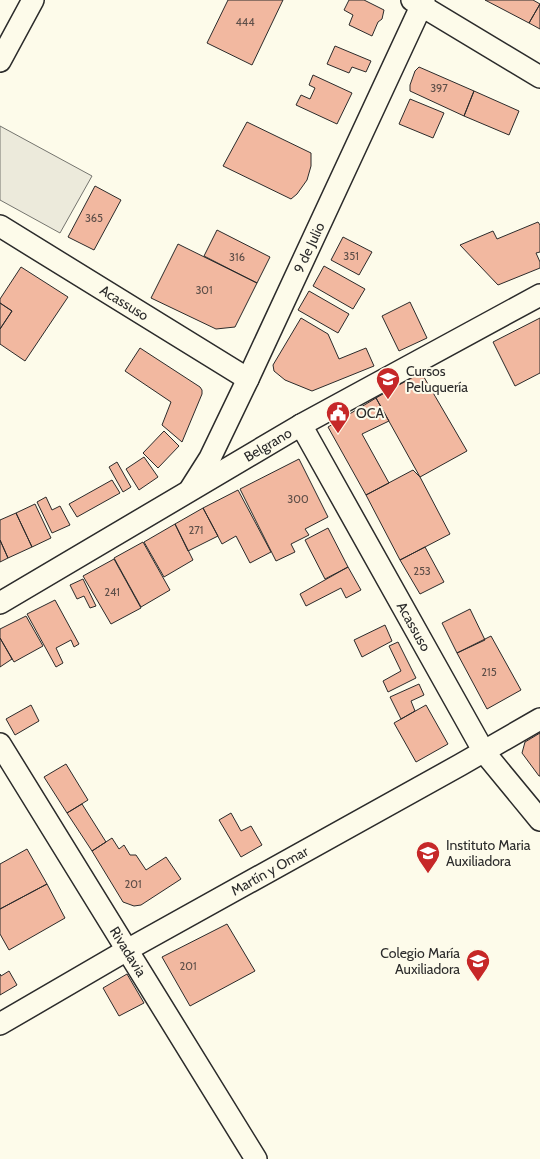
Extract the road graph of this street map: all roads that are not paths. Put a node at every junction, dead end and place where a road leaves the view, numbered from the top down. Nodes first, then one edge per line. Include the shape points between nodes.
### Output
1 (33, 0) edge
2 (419, 2) edge
3 (0, 61) edge
4 (540, 77) edge
5 (0, 226) edge
6 (540, 295) edge
7 (248, 379) junction
8 (301, 426) junction
9 (188, 492) junction
10 (0, 603) edge
11 (540, 719) edge
12 (0, 744) edge
13 (484, 752) junction
14 (540, 820) edge
15 (127, 950) junction
16 (0, 1024) edge
17 (256, 1159) edge

1 - 3 street
2 - 4 street
2 - 7 street, 9 de Julio
5 - 7 street, Acassuso
6 - 8 street, Belgrano
7 - 9 street, 9 de Julio via 210,458
8 - 9 street, Belgrano
8 - 13 street, Acassuso
9 - 10 street, Belgrano
11 - 13 street, Martín y Omar
12 - 15 street, Rivadavia
13 - 14 street, Acassuso
13 - 15 street, Martín y Omar
15 - 16 street, Martín y Omar
15 - 17 street, Rivadavia

